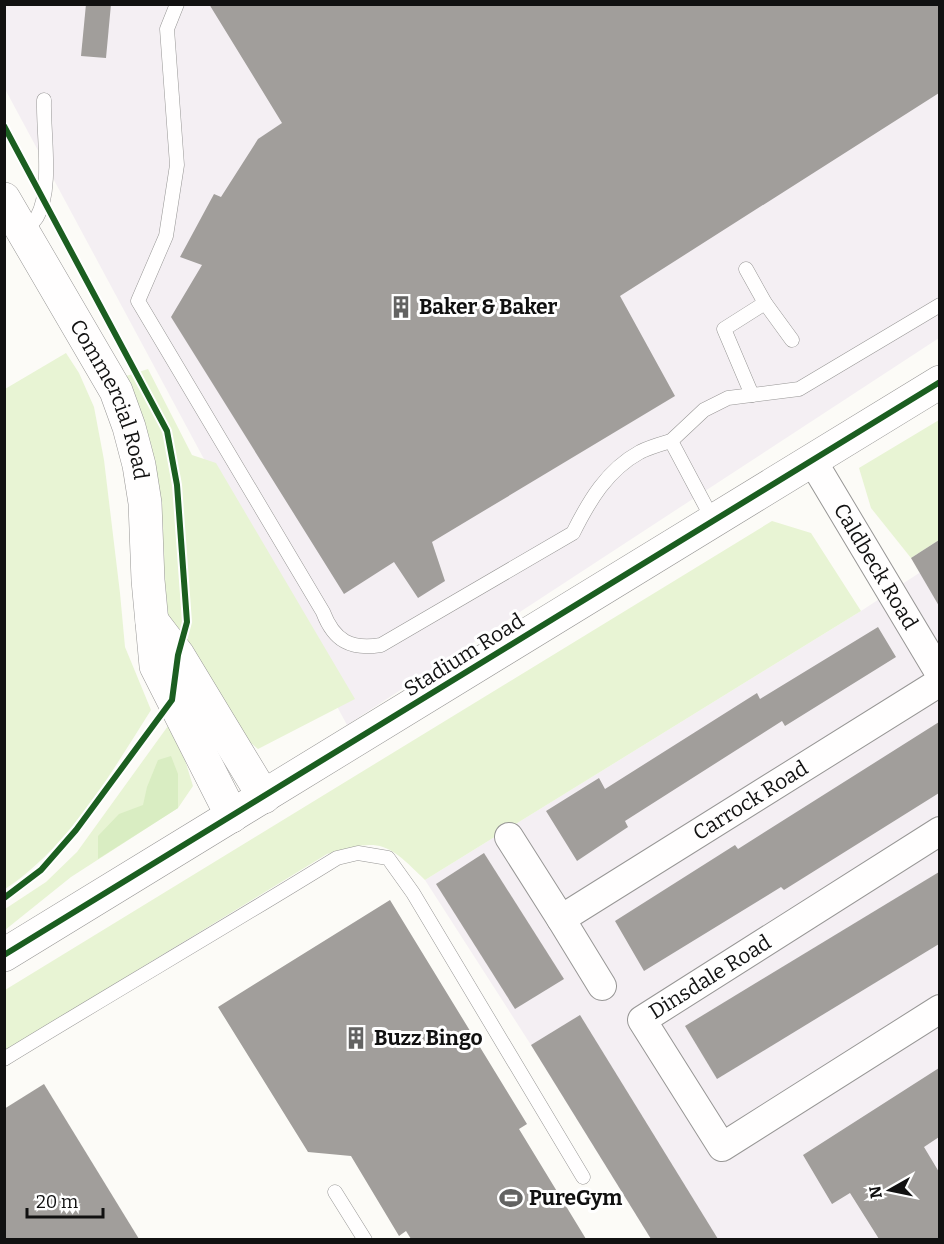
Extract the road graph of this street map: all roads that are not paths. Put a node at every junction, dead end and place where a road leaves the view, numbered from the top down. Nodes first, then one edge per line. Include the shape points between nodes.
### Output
1 (177, 4) edge
2 (44, 100) dead end
3 (4, 199) edge
4 (24, 231) junction
5 (746, 269) dead end
6 (765, 303) junction
7 (939, 306) edge
8 (792, 340) dead end
9 (939, 382) edge
10 (752, 395) junction
11 (671, 441) junction
12 (812, 460) junction
13 (713, 520) junction
14 (152, 621) junction
15 (939, 674) edge
16 (939, 682) edge
17 (264, 797) junction
18 (232, 816) junction
19 (939, 831) edge
20 (509, 837) dead end
21 (561, 919) junction
22 (4, 955) edge
23 (602, 986) dead end
24 (939, 1009) edge
25 (4, 1059) edge
26 (583, 1177) dead end
27 (335, 1192) dead end
28 (365, 1239) edge

1 - 11 lane via 167,29 177,165 166,236 138,302 328,626 339,637 351,645 381,645 573,533 589,501 612,473 640,452
2 - 4 lane via 43,199 36,218
3 - 4 street, Commercial Road
4 - 14 street, Commercial Road via 116,391 129,428 145,503
5 - 6 lane
6 - 8 lane
6 - 10 lane via 724,328
7 - 10 lane via 799,389
9 - 12 street, Stadium Road
10 - 11 lane via 728,398 704,410
11 - 13 lane
12 - 13 street, Stadium Road
12 - 15 street, Caldbeck Road
13 - 17 street, Stadium Road
14 - 17 street via 178,655
14 - 18 street, Commercial Road via 156,666
16 - 21 street, Carrock Road
17 - 18 street, Stadium Road
18 - 22 street, Stadium Road
19 - 24 street, Dinsdale Road via 642,1020 722,1146
20 - 21 street
21 - 23 street
25 - 26 lane via 337,858 358,853 388,858 419,902
27 - 28 lane

